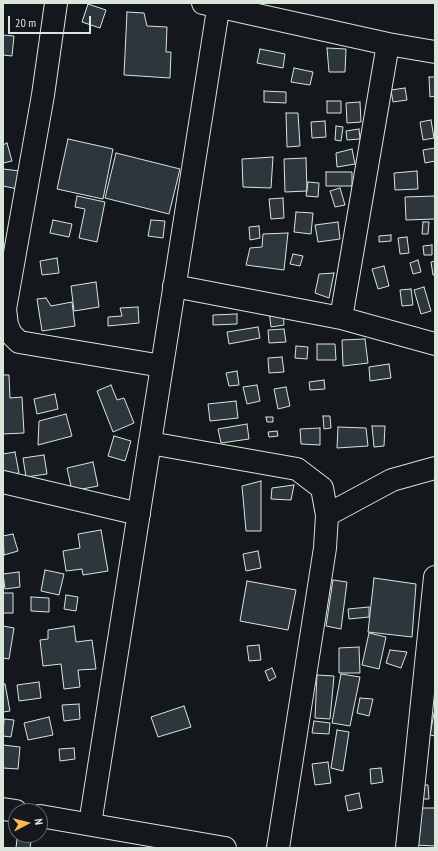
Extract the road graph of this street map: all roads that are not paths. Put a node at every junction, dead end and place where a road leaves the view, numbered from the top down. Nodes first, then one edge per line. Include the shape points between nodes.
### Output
1 (56, 3) edge
2 (214, 4) edge
3 (388, 44) junction
4 (435, 52) edge
5 (8, 259) edge
6 (174, 286) junction
7 (340, 318) junction
8 (435, 344) edge
9 (162, 366) junction
10 (150, 443) junction
11 (435, 468) edge
12 (3, 482) edge
13 (139, 514) junction
14 (327, 515) junction
15 (435, 577) edge
16 (48, 817) edge
17 (90, 824) junction
18 (201, 846) edge
19 (225, 848) edge
20 (278, 848) edge
21 (408, 848) edge

1 - 5 street via 43,95
2 - 3 street
2 - 6 street
3 - 4 street
3 - 7 street
5 - 9 street via 5,309 7,325 19,342
6 - 7 street
6 - 9 street
7 - 8 street
9 - 10 street
10 - 13 street
10 - 14 street via 297,469 322,488
11 - 14 street via 392,480
12 - 13 street
13 - 17 street
14 - 20 street via 325,548
15 - 21 street
16 - 17 street
17 - 18 street
18 - 19 street

